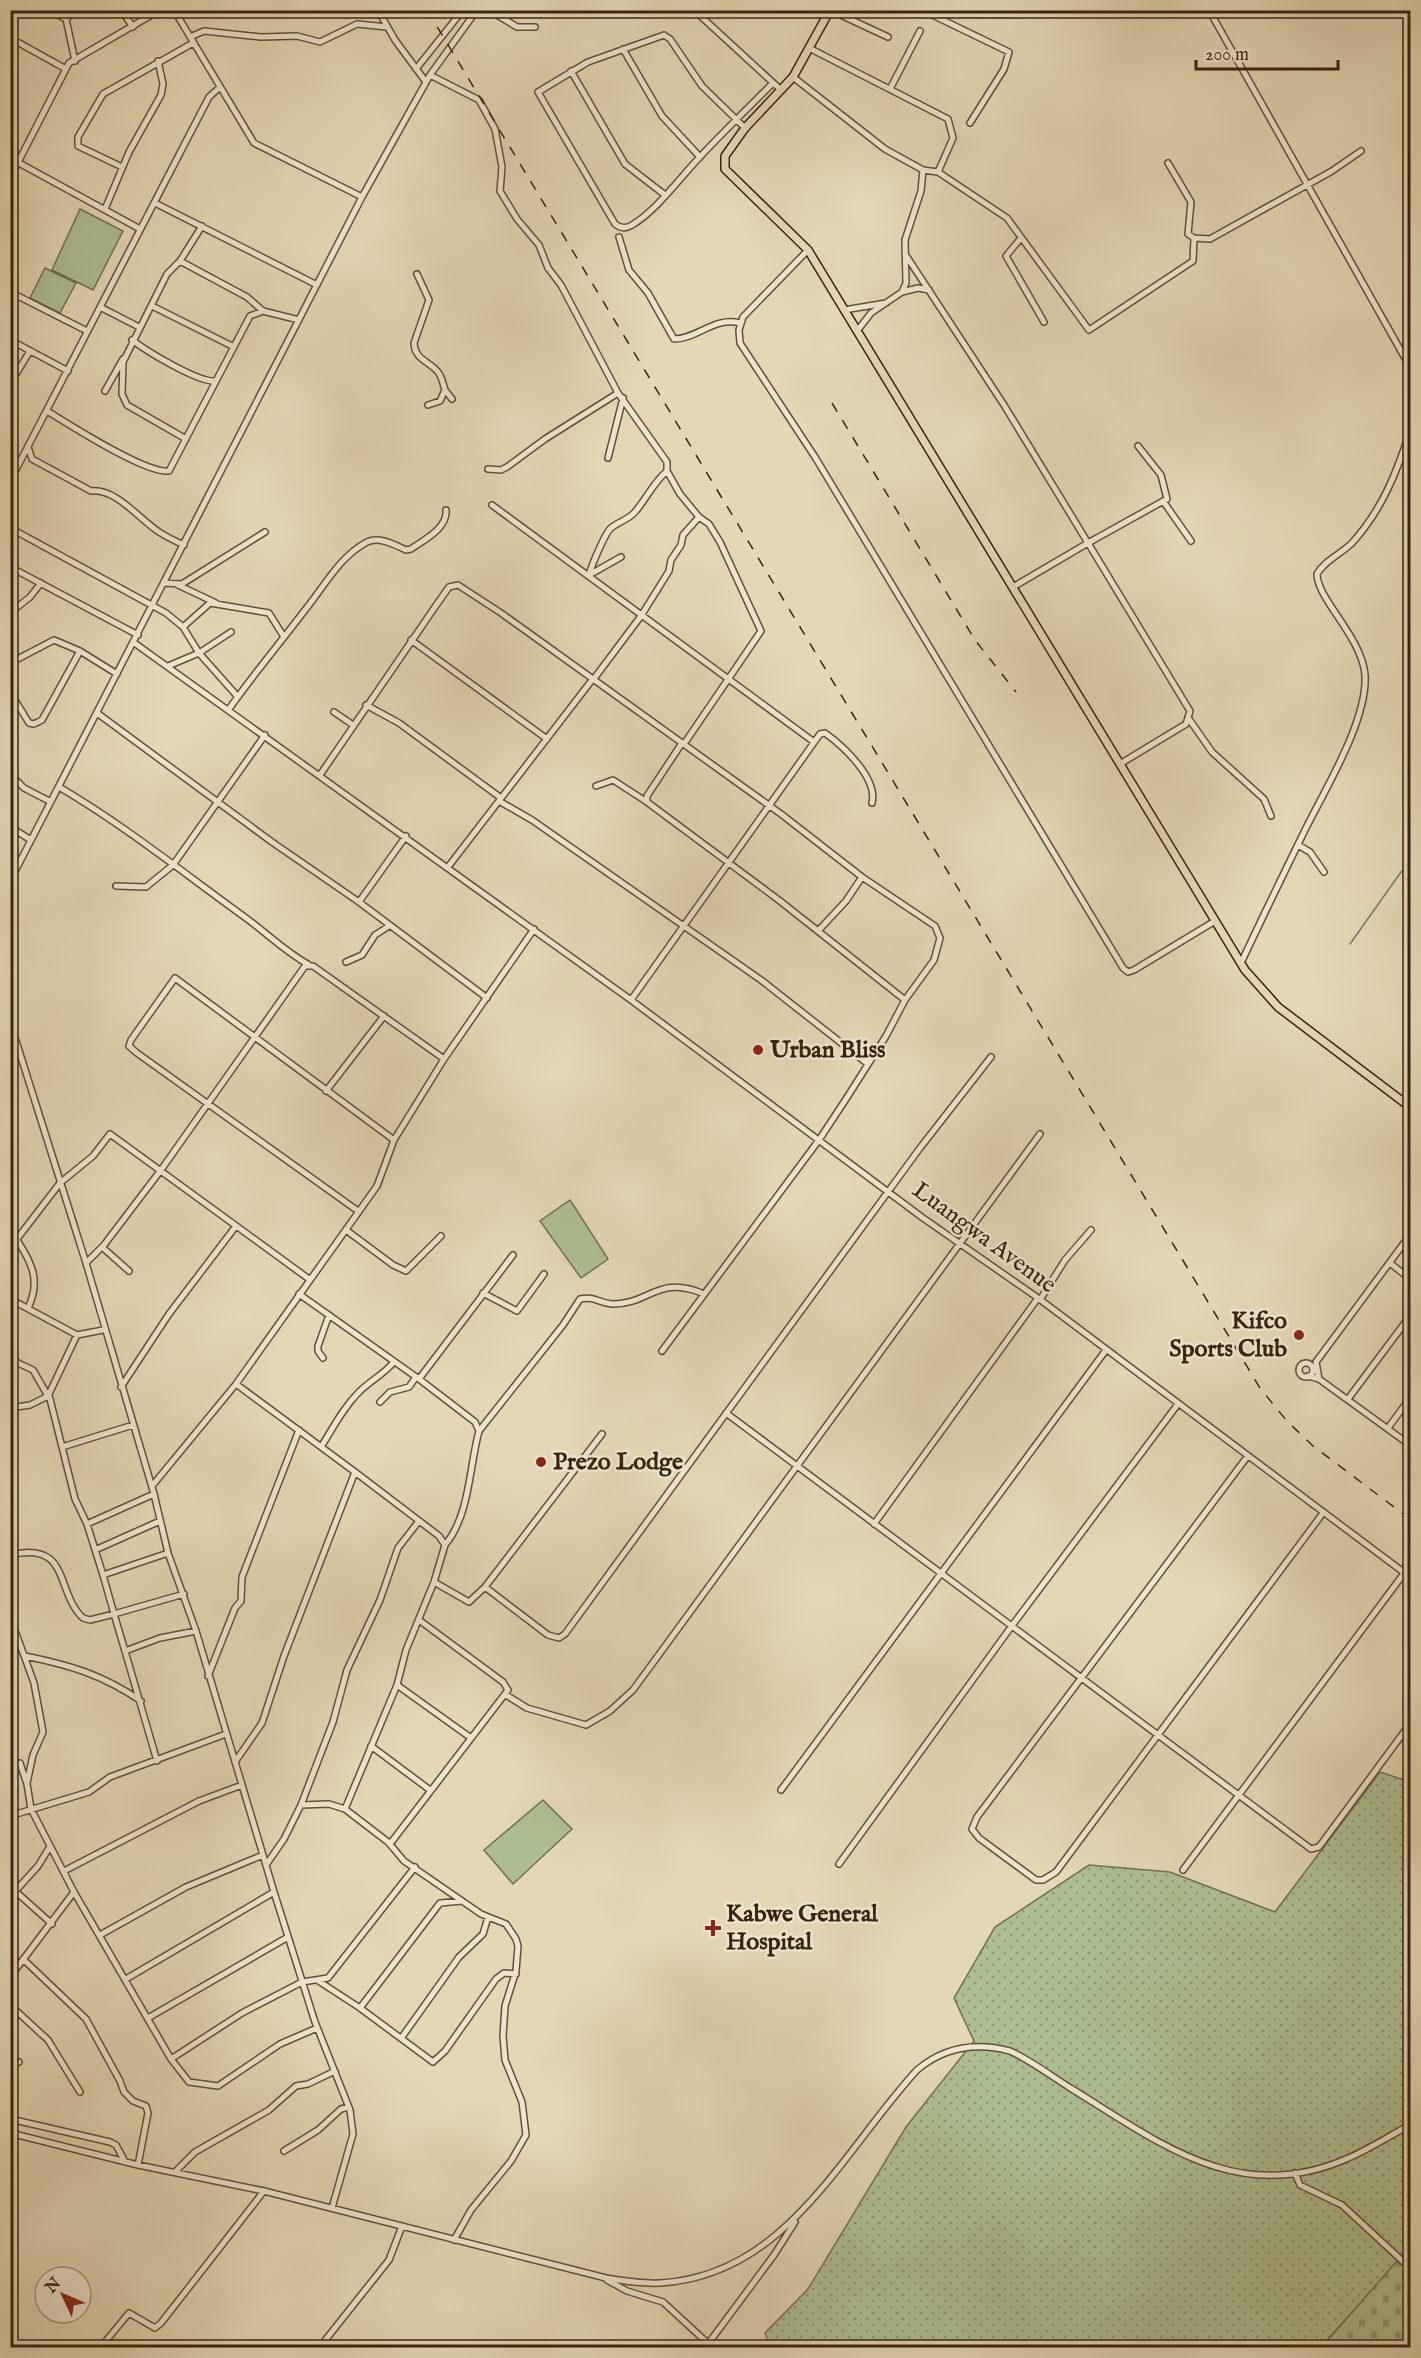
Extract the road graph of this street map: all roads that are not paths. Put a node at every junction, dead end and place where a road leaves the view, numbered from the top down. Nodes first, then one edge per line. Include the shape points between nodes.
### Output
1 (50, 10) edge
2 (77, 10) edge
3 (121, 10) edge
4 (160, 10) edge
5 (174, 10) edge
6 (378, 10) edge
7 (466, 10) edge
8 (477, 10) edge
9 (489, 10) edge
10 (694, 10) edge
11 (830, 10) edge
12 (922, 10) edge
13 (1209, 10) edge
14 (66, 20) junction
15 (133, 27) junction
16 (387, 27) junction
17 (535, 27) dead end
18 (921, 31) dead end
19 (190, 37) junction
20 (888, 37) dead end
21 (10, 38) edge
22 (194, 43) junction
23 (622, 49) junction
24 (811, 49) junction
25 (75, 61) junction
26 (158, 61) junction
27 (66, 69) junction
28 (416, 69) junction
29 (571, 71) junction
30 (430, 75) junction
31 (793, 77) junction
32 (426, 82) junction
33 (773, 83) junction
34 (220, 87) junction
35 (890, 88) junction
36 (781, 90) junction
37 (737, 118) junction
38 (970, 123) dead end
39 (746, 128) junction
40 (1361, 150) dead end
41 (700, 157) junction
42 (19, 163) junction
43 (1168, 163) dead end
44 (122, 167) junction
45 (923, 170) junction
46 (938, 172) junction
47 (10, 178) edge
48 (1308, 185) junction
49 (665, 195) junction
50 (362, 197) junction
51 (155, 203) junction
52 (105, 209) junction
53 (202, 226) junction
54 (140, 229) junction
55 (619, 237) dead end
56 (1021, 238) junction
57 (1194, 238) junction
58 (808, 250) junction
59 (905, 254) junction
60 (180, 261) junction
61 (417, 274) dead end
62 (317, 285) junction
63 (931, 290) junction
64 (10, 292) edge
65 (902, 292) junction
66 (888, 303) junction
67 (152, 306) junction
68 (100, 307) junction
69 (844, 310) junction
70 (263, 311) junction
71 (299, 320) junction
72 (1044, 322) dead end
73 (740, 323) junction
74 (139, 327) junction
75 (87, 331) junction
76 (857, 331) junction
77 (10, 340) edge
78 (132, 340) junction
79 (234, 347) junction
80 (30, 351) junction
81 (124, 358) junction
82 (1410, 367) edge
83 (68, 371) junction
84 (216, 381) junction
85 (10, 384) edge
86 (445, 390) junction
87 (105, 391) dead end
88 (618, 393) junction
89 (623, 398) junction
90 (452, 399) dead end
91 (428, 405) dead end
92 (47, 411) junction
93 (1410, 431) edge
94 (186, 439) junction
95 (1138, 446) dead end
96 (28, 447) junction
97 (608, 458) dead end
98 (488, 469) dead end
99 (667, 471) junction
100 (11, 480) edge
101 (1163, 501) junction
102 (492, 505) dead end
103 (446, 510) dead end
104 (699, 517) junction
105 (10, 528) edge
106 (265, 532) dead end
107 (1191, 541) dead end
108 (1088, 543) junction
109 (184, 545) junction
110 (621, 557) dead end
111 (10, 567) edge
112 (589, 575) junction
113 (41, 583) junction
114 (164, 583) junction
115 (178, 585) junction
116 (1013, 587) junction
117 (216, 603) junction
118 (153, 606) junction
119 (10, 612) edge
120 (641, 616) junction
121 (183, 627) junction
122 (231, 632) dead end
123 (138, 635) junction
124 (284, 637) junction
125 (411, 640) junction
126 (133, 642) junction
127 (80, 651) junction
128 (199, 653) junction
129 (10, 663) edge
130 (168, 666) junction
131 (117, 674) junction
132 (593, 680) junction
133 (728, 680) junction
134 (10, 692) edge
135 (238, 697) junction
136 (366, 705) junction
137 (229, 709) junction
138 (334, 712) dead end
139 (97, 713) junction
140 (1189, 719) junction
141 (353, 726) junction
142 (265, 735) junction
143 (547, 739) junction
144 (814, 742) junction
145 (683, 744) junction
146 (1120, 764) junction
147 (10, 774) edge
148 (320, 775) junction
149 (596, 786) dead end
150 (58, 787) junction
151 (500, 800) junction
152 (218, 801) junction
153 (51, 802) junction
154 (647, 802) junction
155 (873, 803) dead end
156 (768, 805) junction
157 (1271, 816) dead end
158 (10, 827) edge
159 (406, 837) junction
160 (32, 840) junction
161 (1298, 845) junction
162 (728, 862) junction
163 (173, 865) junction
164 (448, 867) junction
165 (1324, 872) dead end
166 (862, 877) junction
167 (10, 881) edge
168 (116, 886) dead end
169 (359, 902) junction
170 (1215, 921) junction
171 (389, 926) junction
172 (684, 928) junction
173 (534, 929) junction
174 (818, 931) junction
175 (346, 962) dead end
176 (1241, 963) junction
177 (309, 965) junction
178 (487, 998) junction
179 (631, 1000) junction
180 (905, 1000) junction
181 (384, 1016) junction
182 (10, 1022) edge
183 (255, 1038) junction
184 (991, 1057) dead end
185 (444, 1059) junction
186 (868, 1064) junction
187 (326, 1091) junction
188 (208, 1105) junction
189 (1410, 1107) edge
190 (1040, 1134) dead end
191 (394, 1140) junction
192 (819, 1140) junction
193 (160, 1170) junction
194 (60, 1183) junction
195 (889, 1192) junction
196 (358, 1211) junction
197 (236, 1226) junction
198 (346, 1230) junction
199 (1091, 1230) dead end
200 (1410, 1235) edge
201 (441, 1236) dead end
202 (17, 1240) junction
203 (959, 1244) junction
204 (102, 1247) junction
205 (10, 1248) edge
206 (513, 1256) dead end
207 (86, 1263) junction
208 (1390, 1263) junction
209 (129, 1271) dead end
210 (544, 1274) dead end
211 (309, 1279) junction
212 (1410, 1279) edge
213 (483, 1293) junction
214 (299, 1294) junction
215 (704, 1294) junction
216 (10, 1299) edge
217 (1039, 1299) junction
218 (28, 1308) junction
219 (329, 1315) junction
220 (1410, 1316) edge
221 (103, 1330) junction
222 (77, 1335) junction
223 (1106, 1350) junction
224 (662, 1351) dead end
225 (10, 1356) edge
226 (323, 1358) dead end
227 (394, 1362) junction
228 (1312, 1364) junction
229 (1308, 1376) junction
230 (1317, 1376) junction
231 (417, 1378) junction
232 (236, 1384) junction
233 (121, 1387) junction
234 (49, 1395) junction
235 (1410, 1398) edge
236 (1348, 1399) junction
237 (380, 1402) dead end
238 (1178, 1404) junction
239 (10, 1408) edge
240 (726, 1413) junction
241 (133, 1425) junction
242 (1388, 1428) junction
243 (298, 1431) junction
244 (479, 1431) junction
245 (602, 1434) dead end
246 (1410, 1445) edge
247 (62, 1447) junction
248 (321, 1447) junction
249 (1247, 1457) junction
250 (795, 1466) junction
251 (355, 1472) junction
252 (152, 1486) junction
253 (154, 1494) junction
254 (1323, 1513) junction
255 (160, 1521) junction
256 (419, 1521) junction
257 (87, 1524) junction
258 (874, 1524) junction
259 (445, 1545) junction
260 (94, 1550) junction
261 (168, 1553) junction
262 (10, 1555) edge
263 (1405, 1572) junction
264 (941, 1574) junction
265 (103, 1575) junction
266 (1410, 1577) edge
267 (434, 1582) junction
268 (484, 1587) junction
269 (184, 1594) junction
270 (114, 1614) junction
271 (10, 1617) edge
272 (419, 1620) junction
273 (1011, 1627) junction
274 (196, 1631) junction
275 (124, 1651) junction
276 (25, 1656) junction
277 (208, 1676) junction
278 (1082, 1681) junction
279 (397, 1685) junction
280 (506, 1695) junction
281 (141, 1701) junction
282 (1410, 1724) edge
283 (226, 1734) junction
284 (1158, 1737) junction
285 (471, 1738) junction
286 (371, 1746) junction
287 (158, 1761) junction
288 (235, 1762) junction
289 (20, 1763) dead end
290 (27, 1784) junction
291 (242, 1785) junction
292 (430, 1790) junction
293 (781, 1790) dead end
294 (1238, 1797) junction
295 (301, 1805) junction
296 (31, 1809) junction
297 (345, 1809) junction
298 (10, 1816) edge
299 (390, 1844) junction
300 (49, 1848) junction
301 (263, 1855) junction
302 (838, 1864) dead end
303 (266, 1865) junction
304 (415, 1867) junction
305 (1183, 1870) dead end
306 (64, 1871) junction
307 (15, 1891) junction
308 (74, 1892) junction
309 (274, 1892) junction
310 (10, 1897) edge
311 (464, 1901) junction
312 (488, 1917) junction
313 (52, 1924) junction
314 (100, 1935) junction
315 (288, 1937) junction
316 (23, 1959) junction
317 (516, 1974) junction
318 (10, 1977) edge
319 (126, 1978) junction
320 (317, 1980) junction
321 (302, 1982) junction
322 (10, 2005) edge
323 (360, 2008) junction
324 (148, 2018) junction
325 (317, 2028) junction
326 (402, 2037) junction
327 (171, 2059) junction
328 (19, 2062) dead end
329 (10, 2066) edge
330 (335, 2071) junction
331 (80, 2092) dead end
332 (349, 2107) junction
333 (10, 2119) edge
334 (1410, 2125) edge
335 (10, 2133) edge
336 (284, 2151) dead end
337 (124, 2160) junction
338 (138, 2165) junction
339 (176, 2172) junction
340 (1295, 2173) junction
341 (264, 2191) junction
342 (332, 2208) junction
343 (799, 2215) junction
344 (402, 2226) junction
345 (454, 2240) junction
346 (1410, 2268) edge
347 (606, 2278) junction
348 (650, 2283) junction
349 (654, 2298) junction
350 (709, 2346) edge
351 (100, 2348) edge
352 (319, 2348) edge

1 - 14 street
2 - 14 street
3 - 15 street
4 - 15 street
5 - 19 street
6 - 16 street
7 - 28 street
8 - 30 street
9 - 17 street via 517,27
10 - 33 street
11 - 20 street
11 - 24 main road
12 - 38 street via 1009,52 1004,69
13 - 48 street
14 - 25 street
15 - 25 street
16 - 19 street via 357,24 320,42 297,36 204,31
16 - 28 street
18 - 35 street
19 - 22 street
21 - 27 street
22 - 26 street
22 - 34 street
23 - 29 street
23 - 37 street via 664,35 702,86
23 - 41 street via 662,116
24 - 31 main road
24 - 35 street
25 - 27 street
26 - 44 street via 164,84 161,95
26 - 44 street via 104,94 78,138 78,146
27 - 42 street
28 - 32 street
29 - 49 street via 625,164
29 - 49 street via 542,88 537,96 615,224 630,227
30 - 32 street
30 - 88 street via 478,100 495,129 502,167 500,191 538,245
31 - 36 main road
31 - 45 street via 885,149
32 - 50 street
33 - 36 street
33 - 37 street
34 - 50 street via 254,143
34 - 51 street via 208,97
35 - 46 street via 948,119 953,138
36 - 39 main road
37 - 39 street
37 - 41 street
39 - 58 main road via 724,156 725,169
40 - 48 street
41 - 49 street
42 - 47 street
42 - 52 street
43 - 57 street via 1191,201 1188,234
44 - 52 street
45 - 46 street
45 - 59 street
46 - 56 street via 1007,219
48 - 57 street via 1210,239
48 - 82 street
50 - 62 street
51 - 53 street
51 - 54 street
52 - 54 street
53 - 60 street
53 - 62 street
54 - 68 street
55 - 73 street via 629,270 648,293 674,339 730,320
56 - 57 street via 1089,330 1193,261
56 - 72 street via 1006,256
58 - 69 main road
58 - 73 street
59 - 63 street
59 - 65 street via 906,283
60 - 67 street via 167,274
60 - 70 street via 247,297
61 - 86 street via 429,300 414,350 437,371
62 - 71 street
63 - 65 street
63 - 108 street
64 - 75 street
65 - 66 street
66 - 69 street
66 - 76 street via 871,313
67 - 74 street
67 - 79 street
68 - 74 street
68 - 75 street
69 - 76 main road
70 - 71 street
70 - 79 street via 250,316
71 - 109 street
73 - 170 street via 740,343 830,483 1122,968 1134,970
74 - 78 street
75 - 83 street
76 - 116 main road
77 - 80 street
78 - 81 street
78 - 84 street via 195,377
79 - 84 street
80 - 83 street
80 - 85 street
81 - 87 street
81 - 94 street via 123,400 133,410
83 - 92 street
84 - 94 street
86 - 90 street
86 - 91 street via 440,401
88 - 89 street
88 - 98 street via 545,438 507,467
89 - 97 street
89 - 99 street via 668,462
92 - 94 street via 158,470 172,469
92 - 96 street
93 - 161 street via 1386,495 1371,519 1317,574 1361,655 1364,691 1339,761
95 - 101 street via 1161,475 1167,499
96 - 100 street
96 - 109 street via 32,459 91,491 98,490 115,499 157,531
99 - 104 street
99 - 112 street via 636,511 608,531
101 - 107 street
101 - 108 street
102 - 112 street
103 - 124 street via 441,527 411,549 377,539 368,541 323,583
104 - 120 street via 683,535 669,571
104 - 133 street via 709,524 720,542 761,631
105 - 118 street
106 - 115 street
108 - 116 street
108 - 140 street via 1190,711
109 - 114 street
110 - 112 street
111 - 113 street
112 - 120 street
113 - 119 street
113 - 123 street
114 - 115 street
114 - 118 street
115 - 117 street
116 - 146 main road
117 - 121 street via 206,606
117 - 124 street via 269,613
118 - 121 street
118 - 123 street
120 - 132 street
120 - 133 street
121 - 128 street
122 - 128 street
123 - 126 street
124 - 135 street
125 - 132 street via 449,587 458,585
125 - 136 street
125 - 143 street
126 - 130 street, Luangwa Avenue
126 - 131 street
127 - 129 street via 54,640
127 - 131 street
127 - 134 street via 38,723 29,723
128 - 130 street
128 - 135 street
130 - 137 street, Luangwa Avenue
131 - 139 street
132 - 143 street
132 - 145 street
133 - 144 street
133 - 145 street
135 - 137 street
136 - 141 street
136 - 151 street via 399,723
137 - 142 street, Luangwa Avenue
138 - 141 street
139 - 150 street
139 - 152 street
140 - 146 street
140 - 157 street via 1212,752 1264,799
141 - 148 street
142 - 148 street, Luangwa Avenue
142 - 152 street
143 - 151 street
144 - 155 street via 824,733 852,755 872,790
144 - 156 street
145 - 154 street via 647,796
145 - 156 street
146 - 170 main road
147 - 153 street via 24,788
148 - 159 street, Luangwa Avenue
149 - 154 street via 613,780
150 - 153 street
150 - 163 street
151 - 164 street
151 - 172 street
152 - 163 street
152 - 169 street
153 - 160 street
154 - 162 street
156 - 162 street
156 - 166 street
158 - 160 street
159 - 164 street, Luangwa Avenue
159 - 169 street
160 - 167 street
161 - 165 street via 1310,852
161 - 176 street
162 - 172 street
162 - 174 street
163 - 168 street via 146,887
163 - 177 street via 283,950
164 - 173 street, Luangwa Avenue
166 - 174 street
166 - 180 street via 939,933 934,960
169 - 171 street
170 - 176 main road
171 - 175 street via 375,935 362,955
171 - 178 street
172 - 179 street
172 - 186 street via 761,980
173 - 178 street
173 - 179 street, Luangwa Avenue
174 - 180 street
176 - 189 main road via 1278,1007
177 - 181 street
177 - 183 street
178 - 185 street
179 - 192 street, Luangwa Avenue
180 - 186 street
181 - 185 street
181 - 187 street
182 - 194 street
183 - 187 street
183 - 188 street
183 - 188 street via 175,978 164,993 129,1046
184 - 195 street
185 - 191 street
186 - 192 street
187 - 191 street
188 - 193 street
188 - 196 street
190 - 203 street
191 - 196 street via 377,1186
192 - 195 street, Luangwa Avenue
192 - 215 street
193 - 194 street via 110,1134 93,1156
193 - 197 street
193 - 204 street
194 - 202 street
194 - 207 street
195 - 203 street, Luangwa Avenue
195 - 240 street
196 - 198 street
197 - 211 street
197 - 233 street via 169,1314
198 - 201 street via 393,1265 406,1270
198 - 211 street
199 - 217 street
200 - 208 street
202 - 205 street
202 - 218 street via 32,1263 35,1294
203 - 217 street, Luangwa Avenue
203 - 250 street
204 - 207 street
204 - 209 street
206 - 213 street
207 - 221 street
208 - 212 street
208 - 228 street
210 - 213 street via 517,1311
211 - 214 street
213 - 231 street
214 - 219 street
214 - 232 street
215 - 224 street
215 - 244 street via 677,1286 620,1303 610,1304 595,1297 580,1299
216 - 218 street
217 - 223 street, Luangwa Avenue
217 - 258 street
218 - 222 street
219 - 226 street via 318,1346
219 - 227 street
220 - 236 street
221 - 222 street
221 - 233 street
222 - 234 street
223 - 238 street, Luangwa Avenue
223 - 264 street
225 - 234 street via 33,1370
227 - 231 street
227 - 248 street via 344,1407
228 - 229 street
228 - 229 street via 1302,1364 1299,1370
228 - 230 street
229 - 230 street
230 - 236 street
231 - 237 street via 409,1387 390,1392
231 - 244 street via 470,1418
232 - 243 street
232 - 252 street
233 - 241 street
234 - 239 street via 30,1405
234 - 247 street
235 - 242 street
236 - 242 street
238 - 249 street, Luangwa Avenue
238 - 273 street
240 - 250 street
240 - 268 street via 565,1634 559,1638 548,1635
241 - 247 street
241 - 252 street
242 - 246 street
243 - 248 street
243 - 277 street via 242,1577 241,1601
244 - 259 street via 464,1506
245 - 268 street
247 - 257 street via 75,1499
248 - 251 street
249 - 254 street, Luangwa Avenue
249 - 278 street
250 - 258 street
250 - 280 street via 633,1690 610,1712 586,1725 527,1708
251 - 256 street
251 - 288 street via 262,1724
252 - 253 street
253 - 255 street
253 - 257 street
254 - 263 street, Luangwa Avenue
254 - 284 street
255 - 260 street
255 - 261 street
256 - 259 street
256 - 295 street via 398,1548 380,1600 347,1670 333,1722
257 - 260 street
258 - 264 street
259 - 267 street
260 - 265 street
261 - 265 street
261 - 269 street
262 - 270 street via 39,1552 51,1560 83,1618
263 - 266 street, Luangwa Avenue
263 - 294 street
264 - 273 street
264 - 293 street
265 - 270 street
267 - 268 street via 469,1602
267 - 272 street
269 - 270 street
269 - 274 street
270 - 275 street
271 - 276 street
272 - 279 street
272 - 280 street via 503,1682 508,1690
273 - 278 street
273 - 302 street
274 - 275 street
274 - 277 street
275 - 281 street
276 - 281 street via 92,1673
276 - 290 street via 43,1732
277 - 283 street
278 - 284 street
278 - 284 street via 973,1824 974,1834 987,1845 1036,1880 1050,1877
279 - 285 street
279 - 286 street
280 - 285 street
281 - 287 street
282 - 294 street via 1314,1850
283 - 287 street
283 - 288 street
284 - 294 street
285 - 292 street
286 - 292 street
286 - 297 street
287 - 296 street via 110,1777 89,1792
288 - 291 street
289 - 290 street
290 - 296 street
291 - 301 street
291 - 306 street via 200,1801
292 - 299 street
294 - 305 street
295 - 297 street via 328,1804
295 - 303 street
296 - 298 street
296 - 300 street
297 - 299 street
299 - 304 street via 404,1861
300 - 306 street
300 - 307 street
301 - 303 street
301 - 314 street via 186,1887
303 - 309 street
304 - 311 street
304 - 320 street via 328,1978
306 - 308 street
307 - 310 street
307 - 313 street
308 - 313 street
308 - 314 street
309 - 315 street
309 - 319 street
311 - 312 street
311 - 323 street via 440,1903
312 - 317 street via 506,1924 516,1939
312 - 326 street via 483,1934 459,1958
313 - 316 street
314 - 319 street
315 - 321 street
315 - 324 street
316 - 318 street
316 - 338 street via 86,2019 124,2092 146,2106
317 - 326 street via 501,1974 433,2062
317 - 345 street via 505,2006 503,2036 505,2060 522,2102 526,2135
319 - 324 street
320 - 321 street
320 - 323 street
321 - 325 street
321 - 327 street via 242,2013
322 - 331 street via 48,2040
323 - 326 street via 382,2027
324 - 327 street
325 - 327 street via 280,2044 215,2087 189,2082
325 - 330 street
328 - 329 street
330 - 332 street
330 - 339 street via 296,2086 269,2110 195,2152
332 - 336 street
332 - 342 street via 353,2134
333 - 337 street via 110,2142
334 - 340 street via 1346,2159
335 - 337 street
337 - 338 street
338 - 339 street
339 - 341 street
340 - 343 street via 1236,2174 1192,2160 1022,2056 993,2046 963,2047 936,2056 917,2070
340 - 346 street via 1300,2185 1342,2205
341 - 342 street
341 - 351 street via 161,2323 155,2328 129,2313
342 - 344 street
343 - 348 street via 739,2262 700,2276
343 - 350 street
344 - 345 street
344 - 352 street via 389,2260
345 - 347 street
347 - 348 street
347 - 349 street via 627,2291
348 - 349 street
349 - 350 street via 673,2310

